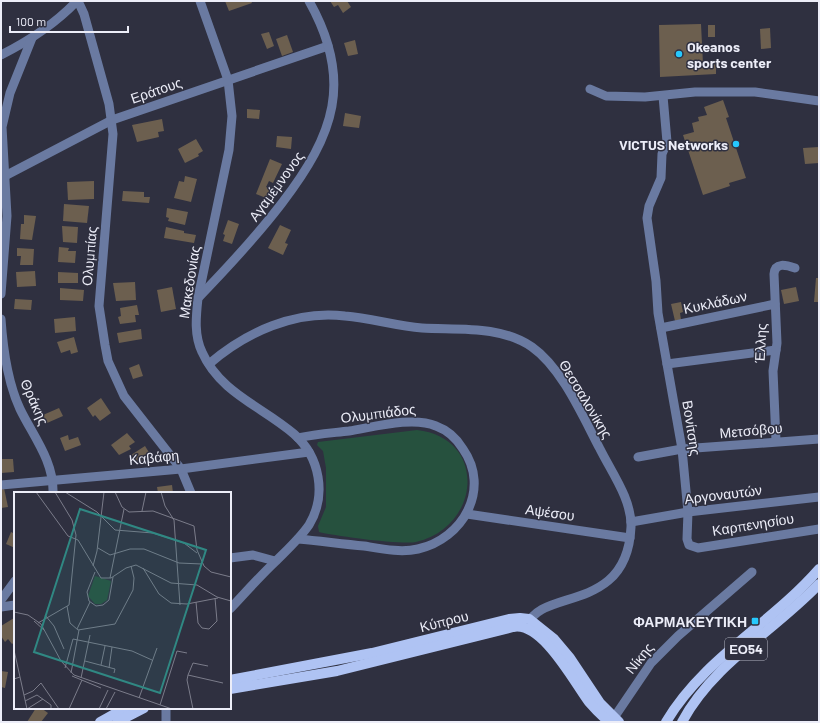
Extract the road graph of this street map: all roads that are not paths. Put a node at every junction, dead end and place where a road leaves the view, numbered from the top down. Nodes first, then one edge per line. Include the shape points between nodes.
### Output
1 (78, 1) edge
2 (200, 1) edge
3 (309, 1) edge
4 (32, 38) junction
5 (328, 46) junction
6 (1, 55) edge
7 (228, 80) junction
8 (590, 89) dead end
9 (662, 96) junction
10 (819, 100) edge
11 (112, 120) junction
12 (3, 177) edge
13 (795, 268) dead end
14 (1, 294) edge
15 (198, 298) junction
16 (775, 304) junction
17 (1, 319) edge
18 (661, 328) junction
19 (776, 350) junction
20 (209, 364) junction
21 (667, 364) junction
22 (298, 438) junction
23 (819, 439) edge
24 (776, 441) junction
25 (682, 449) junction
26 (309, 452) junction
27 (638, 457) dead end
28 (181, 469) junction
29 (53, 480) junction
30 (1, 485) edge
31 (53, 492) edge
32 (191, 492) edge
33 (819, 497) edge
34 (688, 512) junction
35 (467, 514) junction
36 (631, 522) junction
37 (819, 529) edge
38 (630, 538) junction
39 (298, 539) junction
40 (692, 546) joint
41 (231, 558) edge
42 (275, 562) junction
43 (819, 569) edge
44 (752, 572) dead end
45 (14, 581) edge
46 (819, 584) edge
47 (1, 600) edge
48 (14, 605) edge
49 (1, 607) edge
50 (231, 608) edge
51 (528, 624) junction
52 (231, 680) edge
53 (231, 689) edge
54 (123, 709) edge
55 (142, 709) edge
56 (166, 709) edge
57 (613, 721) edge
58 (100, 722) edge
59 (117, 722) edge
60 (166, 722) edge
61 (666, 722) edge
62 (682, 722) edge

1 - 4 street
1 - 11 street, Ολυμπίας via 84,14
2 - 7 street, Μακεδονίας
3 - 5 street, Αγαμέμνονος
4 - 6 street
4 - 12 street via 4,115
5 - 7 street, Εράτους
5 - 15 street, Αγαμέμνονος via 333,70 333,97 329,120 316,152 303,175 260,231
7 - 11 street, Εράτους
7 - 15 street, Μακεδονίας via 231,108 230,146
8 - 9 street via 606,96
9 - 10 street via 695,92 756,92
9 - 18 street, Βονίτσης via 667,142 662,154 662,178 649,206 647,218
11 - 12 street, Εράτους
11 - 28 street, Ολυμπίας via 112,157 99,306 108,361 124,396
12 - 14 street via 7,216
13 - 16 street, Έλλης via 781,265 775,269
15 - 20 street, Μακεδονίας via 197,339
16 - 18 street, Κυκλάδων
16 - 19 street, Έλλης
17 - 29 street, Θράκης via 2,341 9,377 19,408 46,457
18 - 21 street, Βονίτσης
19 - 21 street
19 - 24 street, Έλλης via 773,371
20 - 22 street, Μακεδονίας via 234,392
20 - 36 street, Θεσσαλονίκης via 224,351 263,329 289,320 324,315 352,316 405,326 465,329 511,336 537,351 560,379 618,482 628,506
21 - 25 street, Βονίτσης
22 - 26 street, Μακεδονίας
22 - 35 street, Ολυμπιάδος via 411,422 436,426 448,432 457,441 472,466 474,489
23 - 24 street, Μετσόβου
24 - 25 street, Μετσόβου
25 - 27 street, Μετσόβου
25 - 34 street, Βονίτσης
26 - 28 street, Καβάφη
26 - 39 street, Μακεδονίας via 318,477 319,498 312,518
28 - 29 street, Καβάφη
28 - 32 street, Ολυμπίας
29 - 30 street, Καβάφη
29 - 31 street, Θράκης
33 - 34 street, Αργοναυτών
34 - 36 street, Αργοναυτών
34 - 40 street, Βονίτσης via 686,534
35 - 38 street, Αψέσου
35 - 39 street, Ολυμπιάδος via 442,539 416,550 394,550
36 - 38 street, Θεσσαλονίκης
37 - 40 street, Καρπενησίου via 698,548
38 - 51 street, Θεσσαλονίκης via 622,563 608,581 586,594 539,610
39 - 42 street, Μακεδονίας
41 - 42 street via 253,555
42 - 50 street, Μακεδονίας
43 - 61 main road, ΕΟ54 via 708,669 687,692
44 - 57 street, Νίκης via 662,650 643,672
45 - 47 street
46 - 62 main road, ΕΟ54 via 715,677
48 - 49 street
51 - 52 main road, Κύπρου via 520,618 509,619 372,654
51 - 53 main road, Κύπρου via 337,671
51 - 57 main road via 555,653 589,702
54 - 58 main road
55 - 59 main road
56 - 60 street

